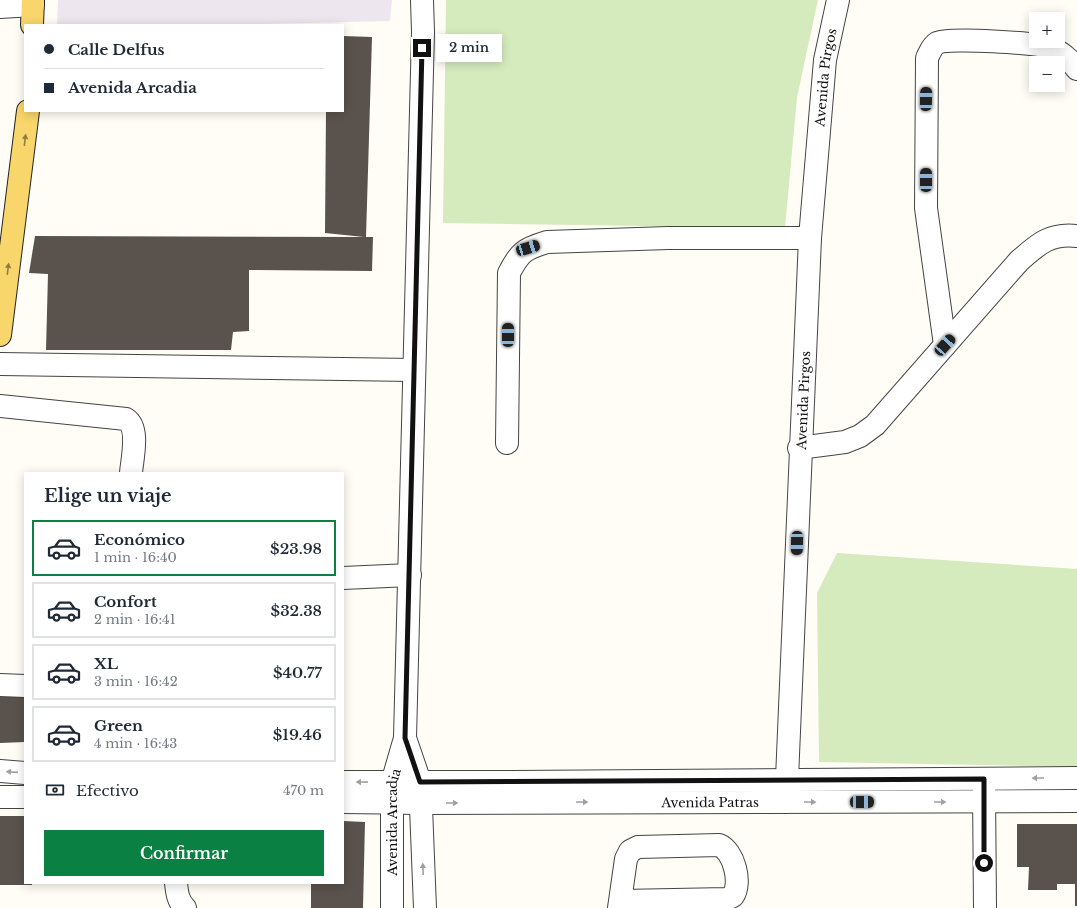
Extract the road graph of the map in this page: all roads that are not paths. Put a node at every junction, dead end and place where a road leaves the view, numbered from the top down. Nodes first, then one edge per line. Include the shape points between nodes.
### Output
1 (422, 0) edge
2 (838, 0) edge
3 (0, 7) edge
4 (32, 10) edge
5 (1077, 69) edge
6 (28, 112) edge
7 (1077, 236) edge
8 (810, 238) junction
9 (0, 335) edge
10 (945, 345) junction
11 (0, 364) edge
12 (414, 370) junction
13 (0, 406) edge
14 (507, 443) dead end
15 (799, 448) junction
16 (131, 472) edge
17 (410, 575) junction
18 (344, 578) edge
19 (0, 685) edge
20 (24, 686) edge
21 (405, 738) junction
22 (0, 771) edge
23 (24, 773) edge
24 (1077, 778) edge
25 (984, 779) junction
26 (786, 780) junction
27 (344, 782) edge
28 (420, 782) junction
29 (392, 793) junction
30 (0, 797) edge
31 (24, 797) edge
32 (1077, 801) edge
33 (344, 802) edge
34 (786, 802) junction
35 (984, 802) junction
36 (421, 803) junction
37 (176, 884) edge
38 (620, 904) edge
39 (185, 908) edge
40 (392, 908) edge
41 (424, 908) edge
42 (985, 908) edge

1 - 12 street, Avenida Arcadia
2 - 8 street, Avenida Pirgos via 825,60
3 - 4 street
5 - 10 street via 1061,54 1050,48 1038,46 947,40 937,43 927,58 926,208
9 -> 6 main road
7 - 10 street via 1065,235 1040,242 1019,261
8 - 14 street via 555,241 528,248 517,259 509,274
8 - 15 street, Avenida Pirgos
10 - 15 street via 875,425 860,436 845,442
11 - 12 street
12 - 17 street, Avenida Arcadia
13 - 16 street via 126,419 132,423 134,430
15 - 26 street, Avenida Pirgos via 797,559
17 - 18 street
17 - 21 street, Avenida Arcadia
19 - 20 street
21 - 28 street, Avenida Arcadia
21 - 29 street, Avenida Arcadia
23 -> 22 street
24 -> 25 street, Avenida Patras
25 - 26 street, Avenida Patras
25 - 35 street
26 - 28 street, Avenida Patras
26 - 34 street, Avenida Pirgos
29 -> 27 street, Avenida Patras
28 - 29 street, Avenida Patras
28 - 36 street, Avenida Arcadia
29 - 33 street, Avenida Patras
29 - 36 street, Avenida Patras
29 - 40 street, Avenida Arcadia
30 - 31 street
32 - 35 street, Avenida Patras
34 -> 35 street, Avenida Patras
36 -> 34 street, Avenida Patras
35 - 42 street
41 -> 36 street, Avenida Arcadia
37 - 39 street via 179,900
38 - 38 street via 727,899 733,896 737,885 731,854 726,847 720,845 638,847 630,851 626,859

